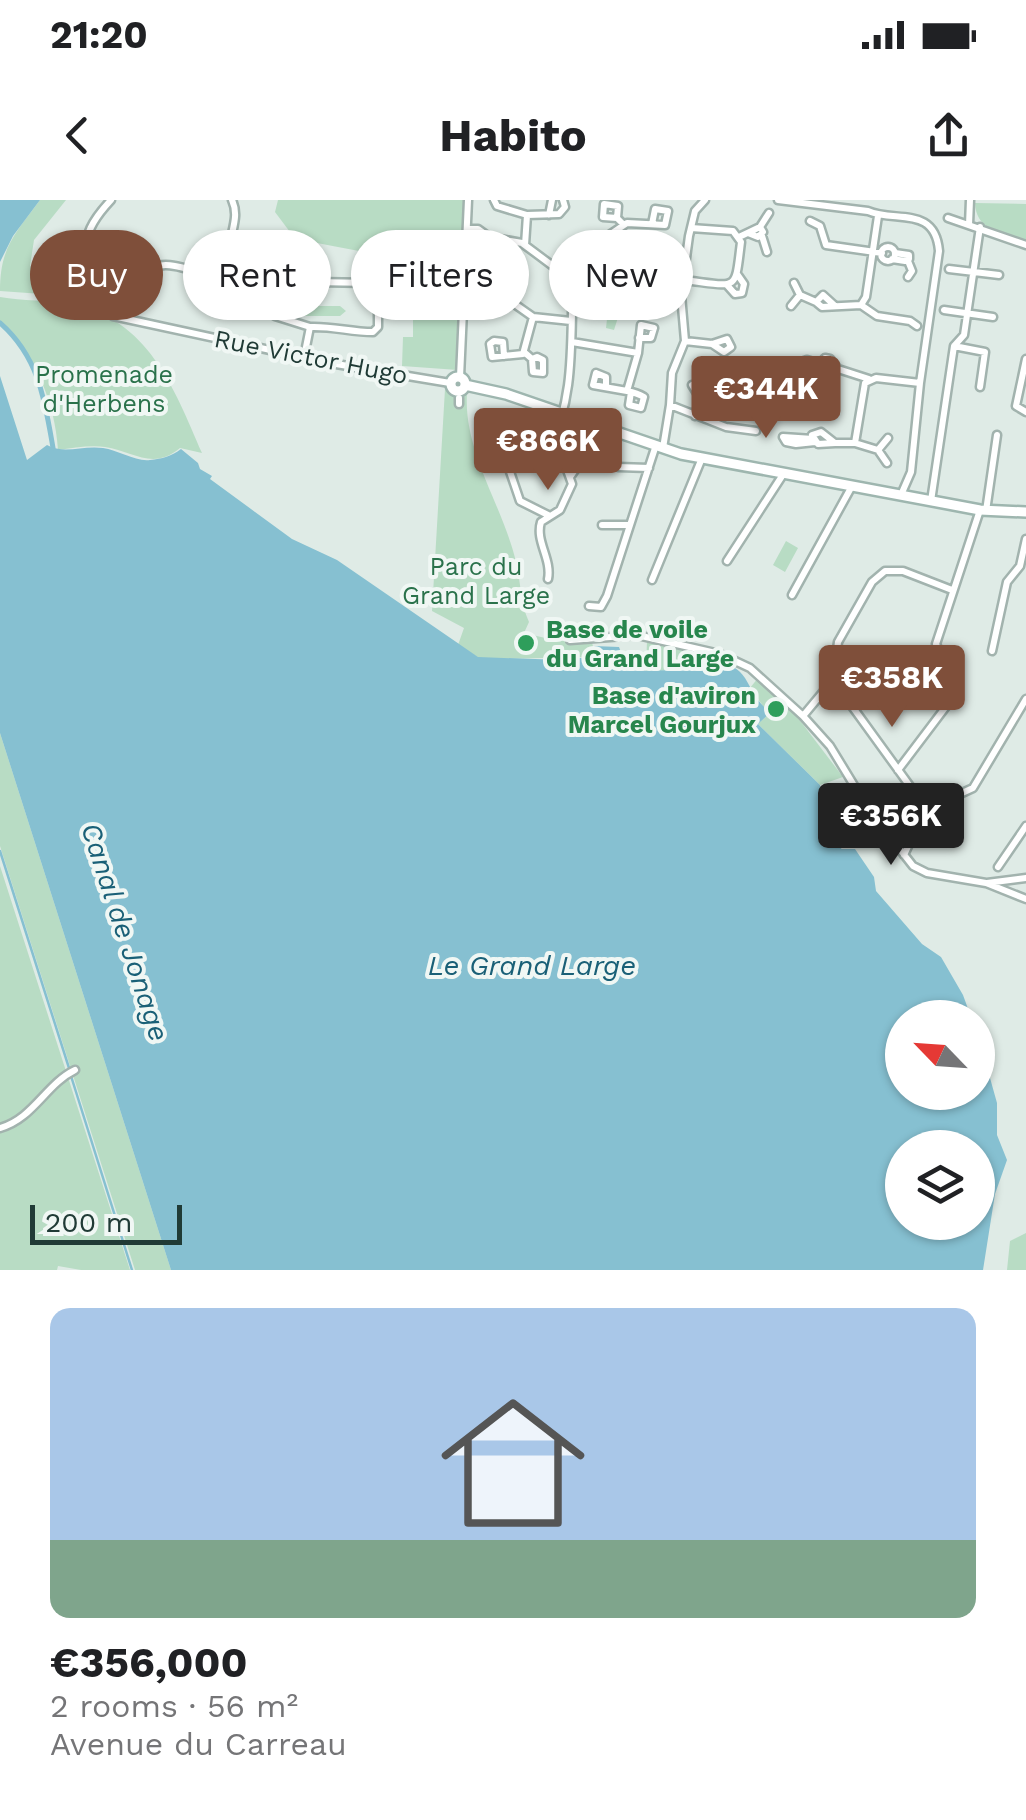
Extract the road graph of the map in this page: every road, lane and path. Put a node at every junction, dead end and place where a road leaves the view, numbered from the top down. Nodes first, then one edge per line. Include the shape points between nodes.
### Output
1 (111, 200) edge
2 (232, 200) edge
3 (468, 200) edge
4 (494, 200) edge
5 (508, 200) edge
6 (552, 200) edge
7 (562, 200) edge
8 (705, 200) edge
9 (778, 200) edge
10 (970, 200) edge
11 (507, 210) junction
12 (769, 212) dead end
13 (549, 214) junction
14 (527, 216) junction
15 (878, 216) junction
16 (617, 218) dead end
17 (948, 218) dead end
18 (810, 221) dead end
19 (652, 224) dead end
20 (969, 225) junction
21 (624, 226) junction
22 (691, 228) junction
23 (980, 228) junction
24 (92, 230) edge
25 (467, 230) joint
26 (480, 230) edge
27 (526, 230) edge
28 (618, 230) edge
29 (761, 231) junction
30 (744, 235) junction
31 (910, 246) dead end
32 (1026, 246) edge
33 (529, 248) edge
34 (767, 252) dead end
35 (877, 253) junction
36 (908, 258) junction
37 (549, 263) edge
38 (163, 264) edge
39 (949, 269) dead end
40 (974, 272) junction
41 (737, 274) junction
42 (998, 274) dead end
43 (908, 277) dead end
44 (693, 281) edge
45 (794, 283) dead end
46 (727, 285) junction
47 (800, 294) junction
48 (861, 305) junction
49 (791, 306) dead end
50 (944, 310) dead end
51 (529, 313) edge
52 (967, 314) junction
53 (533, 316) junction
54 (549, 318) edge
55 (993, 318) dead end
56 (132, 320) edge
57 (462, 320) edge
58 (571, 320) edge
59 (917, 326) dead end
60 (310, 327) junction
61 (639, 338) dead end
62 (685, 340) junction
63 (572, 342) junction
64 (712, 344) dead end
65 (954, 346) junction
66 (524, 352) junction
67 (638, 353) junction
68 (504, 356) dead end
69 (304, 357) junction
70 (532, 359) dead end
71 (1026, 359) edge
72 (790, 366) dead end
73 (869, 380) junction
74 (458, 382) junction
75 (920, 383) junction
76 (692, 385) dead end
77 (606, 387) dead end
78 (980, 388) dead end
79 (709, 394) dead end
80 (700, 398) junction
81 (670, 405) junction
82 (1026, 412) edge
83 (564, 414) junction
84 (695, 416) junction
85 (487, 422) dead end
86 (756, 431) dead end
87 (513, 435) junction
88 (997, 435) dead end
89 (888, 438) dead end
90 (814, 440) dead end
91 (855, 444) junction
92 (660, 446) junction
93 (549, 448) junction
94 (574, 449) dead end
95 (878, 450) junction
96 (702, 458) junction
97 (886, 462) dead end
98 (618, 467) dead end
99 (648, 468) junction
100 (784, 473) junction
101 (570, 477) junction
102 (852, 486) junction
103 (901, 495) junction
104 (931, 501) junction
105 (983, 510) junction
106 (1026, 512) edge
107 (548, 515) junction
108 (630, 524) junction
109 (602, 525) dead end
110 (1026, 538) edge
111 (727, 561) dead end
112 (548, 579) dead end
113 (652, 580) dead end
114 (952, 590) junction
115 (792, 595) dead end
116 (589, 606) dead end
117 (570, 640) dead end
118 (992, 650) dead end
119 (834, 680) junction
120 (1026, 699) edge
121 (803, 716) junction
122 (898, 770) junction
123 (920, 800) dead end
124 (1026, 826) edge
125 (904, 855) junction
126 (998, 866) dead end
127 (1026, 878) edge
128 (986, 883) junction
129 (1026, 899) edge
130 (71, 1072) dead end
131 (0, 1128) edge

1 - 24 street
2 - 38 street via 236,216 218,268 202,274
3 - 25 street
4 - 11 street
5 - 11 street
6 - 13 street
7 - 13 street via 563,212
8 - 22 street
9 - 15 street
10 - 20 street
11 - 14 street
12 - 29 street
13 - 14 street
14 - 27 street
15 - 35 street
15 - 75 street via 919,220 938,240
16 - 21 street
17 - 20 street
18 - 35 street via 820,226 826,244
19 - 21 street
20 - 23 street
21 - 28 street
22 - 30 street
22 - 62 street via 681,295
23 - 32 street
23 - 40 street
25 - 26 street
29 - 30 street via 755,227
29 - 34 street
30 - 41 street
31 - 36 street
33 - 37 street
35 - 36 street via 889,248
35 - 48 street
36 - 43 street
39 - 40 street
40 - 42 street
40 - 52 street
41 - 46 street
41 - 46 street via 742,293
44 - 46 street
45 - 47 street
47 - 48 street via 816,302 823,295 834,305
47 - 49 street
48 - 59 street
50 - 52 street
51 - 53 street
52 - 55 street
52 - 65 street via 964,335
53 - 54 street
53 - 66 street
56 - 69 street, Rue Victor Hugo
57 - 74 street
58 - 63 street
60 - 60 street via 275,316 287,276 378,288 373,332
60 - 69 street
61 - 67 street
62 - 64 street
62 - 81 street via 672,373
63 - 67 street
63 - 83 street
65 - 78 street via 985,352
65 - 104 street
66 - 68 street
66 - 70 street
67 - 77 street via 629,391
69 - 74 street, Rue Victor Hugo
71 - 82 street via 1016,406
72 - 73 street via 830,359 838,370
73 - 75 street
73 - 91 street
74 - 83 street, Rue Victor Hugo
75 - 103 street via 911,472
76 - 80 street
79 - 80 street
80 - 84 street
81 - 84 street
81 - 92 street
83 - 92 street, Rue Victor Hugo
83 - 93 street
84 - 86 street
85 - 87 street
87 - 93 street
87 - 107 street via 503,450 520,501
88 - 105 street
89 - 95 street
90 - 91 street via 821,432 835,443
91 - 95 street
92 - 96 street, Rue Victor Hugo
92 - 99 street
93 - 101 street via 562,456
94 - 101 street via 584,457
95 - 97 street
96 - 100 street, Rue Victor Hugo
96 - 113 street
98 - 99 street
99 - 108 street
100 - 102 street, Rue Victor Hugo
100 - 111 street
101 - 107 street via 560,510
102 - 103 street, Rue Victor Hugo
102 - 115 street
103 - 104 street, Rue Victor Hugo
104 - 105 street, Rue Victor Hugo
105 - 106 street, Rue Victor Hugo
105 - 114 street
107 - 112 street via 538,531
108 - 109 street
108 - 116 street via 607,596 601,607
110 - 118 street via 1020,566 1007,582
114 - 119 street via 885,571 838,642
114 - 122 street via 936,644 954,696
117 - 121 street via 636,635 720,654 750,668
119 - 121 street
119 - 122 street
120 - 125 street via 973,788 925,810
121 - 125 street
122 - 123 street
124 - 126 street
125 - 128 street via 927,873
127 - 128 street
128 - 129 street
130 - 131 street via 22,1118

